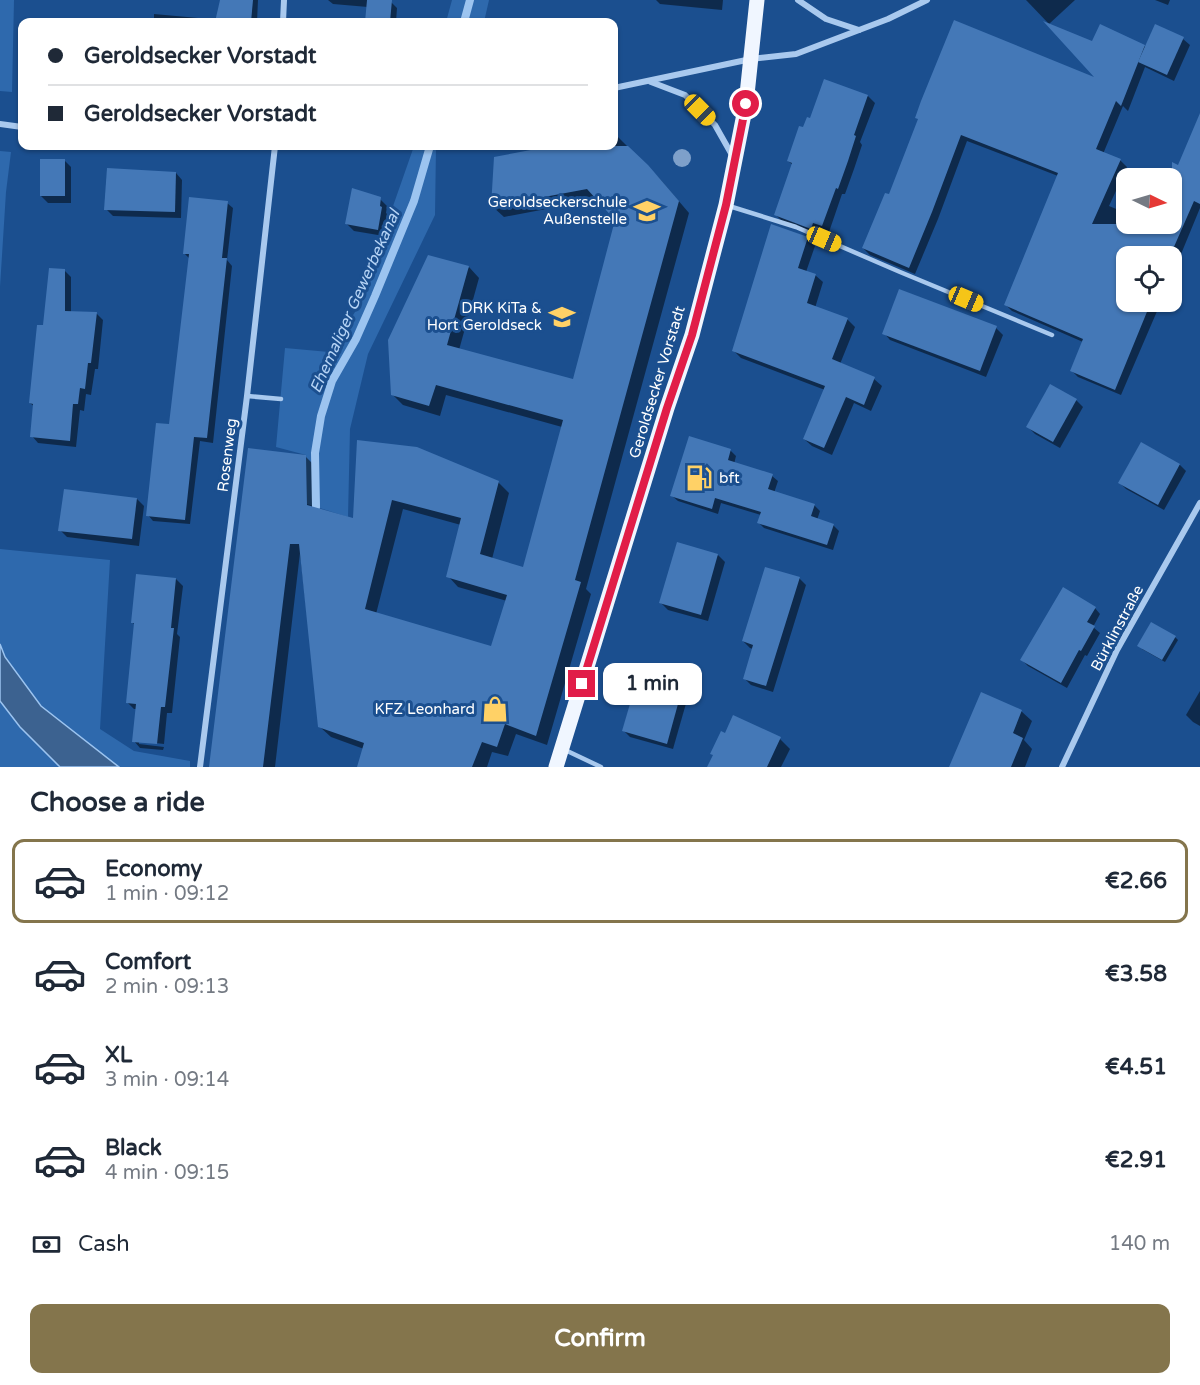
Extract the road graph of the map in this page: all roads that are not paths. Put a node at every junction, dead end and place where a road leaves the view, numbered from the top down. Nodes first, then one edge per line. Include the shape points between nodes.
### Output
1 (284, 0) edge
2 (758, 0) edge
3 (798, 0) edge
4 (927, 0) edge
5 (283, 18) edge
6 (859, 30) junction
7 (751, 59) junction
8 (651, 81) junction
9 (618, 87) edge
10 (0, 124) edge
11 (18, 126) edge
12 (275, 150) edge
13 (735, 159) junction
14 (726, 205) junction
15 (1052, 335) dead end
16 (247, 396) junction
17 (281, 399) dead end
18 (1200, 503) edge
19 (561, 748) junction
20 (200, 767) edge
21 (556, 767) edge
22 (601, 767) edge
23 (1062, 767) edge

1 - 5 street
2 - 7 main road, Geroldsecker Vorstadt
3 - 6 street via 826,19
4 - 6 street
6 - 7 street via 796,54
7 - 8 street
7 - 13 main road, Geroldsecker Vorstadt
8 - 9 street
8 - 13 street via 685,95 715,125
10 - 11 street
12 - 16 street, Rosenweg
13 - 14 main road, Geroldsecker Vorstadt
14 - 15 lane via 796,226
14 - 19 main road, Geroldsecker Vorstadt via 692,335
16 - 17 lane
16 - 20 street, Rosenweg
18 - 23 street, Bürklinstraße via 1117,650
19 - 21 main road, Geroldsecker Vorstadt
19 - 22 lane

